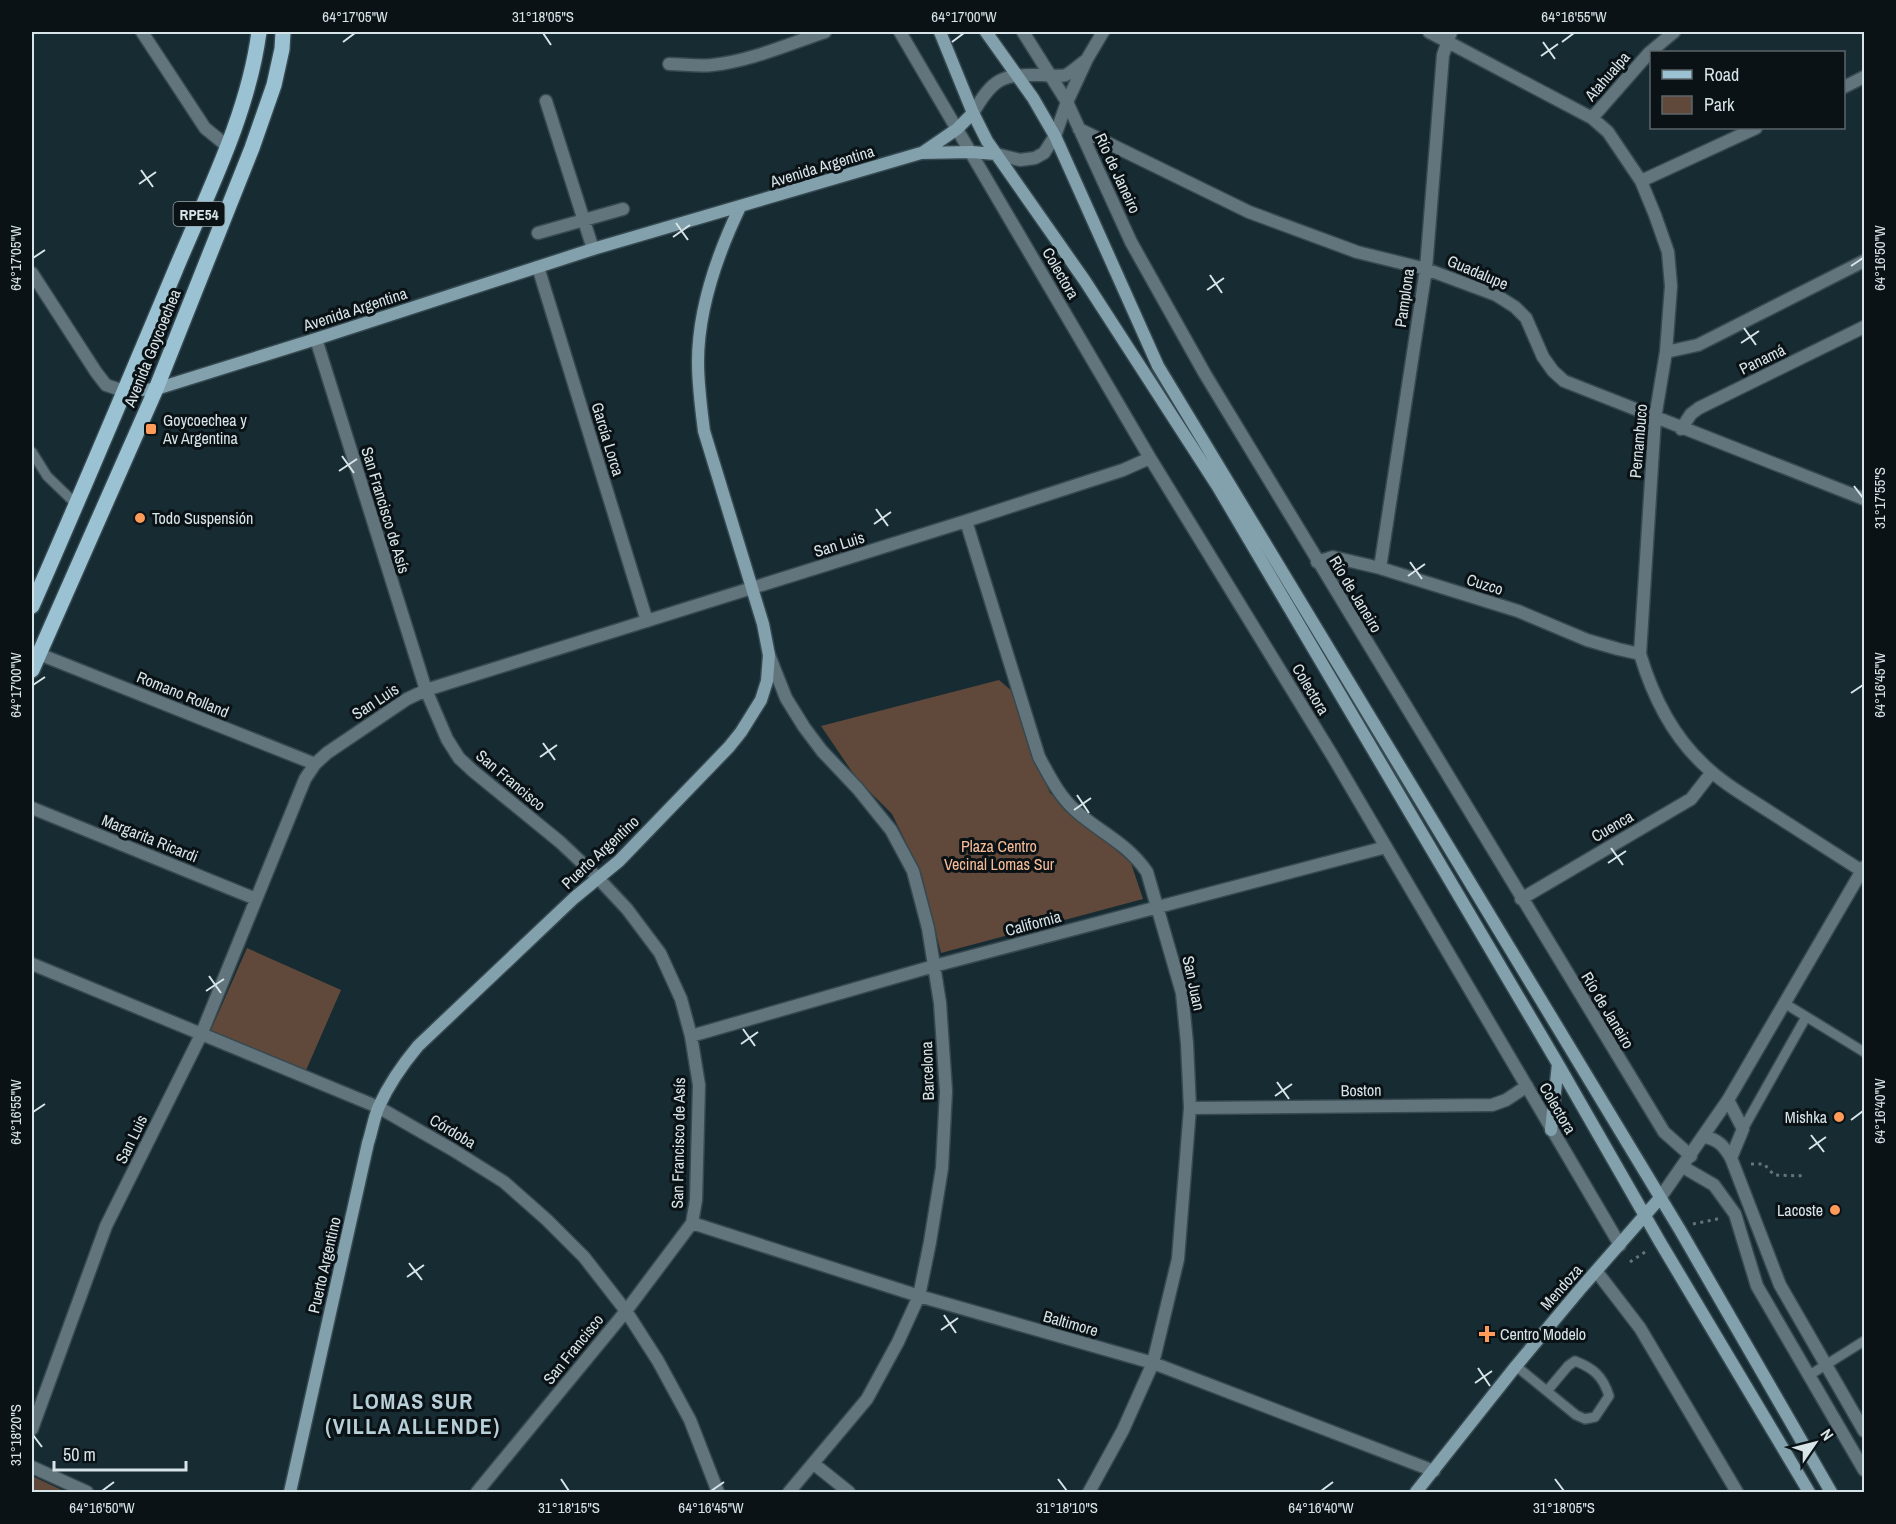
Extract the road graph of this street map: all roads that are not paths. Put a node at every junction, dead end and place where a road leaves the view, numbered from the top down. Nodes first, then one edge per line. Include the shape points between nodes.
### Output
1 (142, 32) edge
2 (259, 32) edge
3 (283, 32) edge
4 (825, 32) edge
5 (900, 32) edge
6 (940, 32) edge
7 (986, 32) edge
8 (1023, 32) edge
9 (1103, 32) edge
10 (1430, 32) edge
11 (1674, 32) edge
12 (1449, 36) edge
13 (1651, 51) edge
14 (1650, 52) edge
15 (1087, 59) junction
16 (669, 64) dead end
17 (1017, 74) junction
18 (1050, 75) junction
19 (1864, 77) edge
20 (1845, 86) edge
21 (546, 101) dead end
22 (1067, 102) junction
23 (973, 113) junction
24 (1592, 118) junction
25 (957, 129) junction
26 (1080, 129) junction
27 (1754, 129) edge
28 (1055, 136) junction
29 (227, 146) junction
30 (971, 152) junction
31 (921, 153) junction
32 (996, 154) junction
33 (1641, 181) junction
34 (740, 207) junction
35 (623, 209) dead end
36 (583, 220) junction
37 (538, 233) dead end
38 (593, 249) junction
39 (1864, 261) edge
40 (538, 267) junction
41 (1426, 269) junction
42 (32, 273) edge
43 (1864, 327) edge
44 (316, 339) junction
45 (1666, 352) junction
46 (156, 389) junction
47 (124, 391) junction
48 (1654, 418) junction
49 (1681, 429) junction
50 (32, 453) edge
51 (1150, 458) junction
52 (1864, 500) edge
53 (77, 505) junction
54 (966, 521) junction
55 (1317, 562) junction
56 (1380, 568) junction
57 (753, 588) junction
58 (32, 606) edge
59 (647, 621) junction
60 (39, 654) junction
61 (1640, 654) junction
62 (769, 655) junction
63 (32, 670) edge
64 (426, 690) junction
65 (315, 764) junction
66 (1712, 772) junction
67 (32, 808) edge
68 (1386, 847) junction
69 (1863, 869) edge
70 (597, 877) junction
71 (256, 899) junction
72 (1521, 899) junction
73 (1158, 908) junction
74 (32, 964) edge
75 (934, 966) junction
76 (1784, 1003) junction
77 (1806, 1017) junction
78 (201, 1035) junction
79 (691, 1036) junction
80 (1864, 1052) edge
81 (1558, 1064) junction
82 (1527, 1086) junction
83 (1728, 1100) junction
84 (378, 1107) junction
85 (1190, 1108) junction
86 (1743, 1129) junction
87 (1551, 1130) junction
88 (1704, 1137) junction
89 (1691, 1156) junction
90 (1731, 1158) junction
91 (1683, 1167) junction
92 (1660, 1198) junction
93 (1645, 1217) junction
94 (692, 1223) junction
95 (1620, 1245) junction
96 (1597, 1272) junction
97 (919, 1296) junction
98 (626, 1311) junction
99 (1864, 1341) edge
100 (1153, 1363) junction
101 (1516, 1366) junction
102 (1825, 1366) junction
103 (1808, 1376) junction
104 (1547, 1391) junction
105 (32, 1429) edge
106 (1864, 1431) edge
107 (814, 1464) junction
108 (32, 1467) edge
109 (1864, 1470) edge
110 (1434, 1471) junction
111 (87, 1492) edge
112 (290, 1492) edge
113 (477, 1492) edge
114 (718, 1492) edge
115 (789, 1492) edge
116 (849, 1492) edge
117 (1089, 1492) edge
118 (1416, 1492) edge
119 (1737, 1492) edge
120 (1809, 1492) edge
121 (1831, 1492) edge

1 - 29 street via 205,128
2 - 29 main road, Avenida Goycoechea / RPE54 via 249,83
3 - 46 main road, Avenida Goycoechea / RPE54 via 264,117
4 - 16 street via 731,62
5 - 25 street
6 - 23 main road
7 - 17 main road
8 - 18 street, Río de Janeiro
9 - 15 street
10 - 12 street, Pernambuco
11 - 13 street, Atahualpa
12 - 24 street, Pernambuco
12 - 41 street, Pamplona via 1443,55
14 - 24 street, Atahualpa
15 - 18 street via 1067,74
15 - 22 street
17 - 18 street
17 - 23 street via 993,84
17 - 28 main road
18 - 22 street, Río de Janeiro
19 - 20 street
21 - 36 street
22 - 26 street, Río de Janeiro
22 - 28 street
23 - 25 main road, Avenida Argentina
23 - 32 main road
24 - 33 street, Pernambuco via 1608,132
25 - 30 street
25 - 31 main road, Avenida Argentina
26 - 41 street, Guadalupe via 1249,212 1357,252
26 - 55 street, Río de Janeiro via 1131,242 1204,374
27 - 33 street
28 - 32 street via 1044,153 1035,158 1020,160
28 - 92 main road via 1158,366
29 - 47 main road, Avenida Goycoechea / RPE54
30 - 31 main road, Avenida Argentina
30 - 32 main road, Avenida Argentina
30 - 51 street, Colectora
31 - 34 main road, Avenida Argentina
32 - 81 main road via 1085,281 1218,487
33 - 45 street, Pernambuco via 1668,252 1671,286
34 - 38 main road, Avenida Argentina
34 - 57 main road, Puerto Argentino via 707,293 698,361 704,431
35 - 36 street
36 - 37 street
36 - 38 street
38 - 40 main road, Avenida Argentina
39 - 45 street via 1698,345
40 - 44 main road, Avenida Argentina
40 - 59 street, García Lorca
41 - 48 street, Guadalupe via 1496,295 1515,307 1526,318 1552,371 1564,381
41 - 56 street, Pamplona
42 - 47 street via 106,385
43 - 49 street, Panamá via 1699,408
44 - 46 main road, Avenida Argentina
44 - 64 street, San Francisco de Asís
45 - 48 street, Pernambuco
46 - 47 main road, Avenida Argentina
46 - 60 main road, Avenida Goycoechea / RPE54
47 - 53 main road, Avenida Goycoechea / RPE54
48 - 49 street, Guadalupe
48 - 61 street, Pernambuco
49 - 52 street, Guadalupe
50 - 53 lane via 47,476
51 - 54 street, San Luis
51 - 68 street, Colectora
53 - 58 main road, Avenida Goycoechea / RPE54
54 - 57 street, San Luis
54 - 73 street, San Juan via 1039,757 1055,788 1076,811 1137,857 1147,872
55 - 56 street, Cuzco via 1332,557
55 - 72 street, Río de Janeiro
56 - 61 street, Cuzco via 1518,611 1587,640
57 - 59 street, San Luis
57 - 62 main road, Puerto Argentino
59 - 64 street, San Luis
60 - 63 main road, Avenida Goycoechea / RPE54
60 - 65 street, Romano Rolland
61 - 66 street, Pernambuco via 1660,706 1684,743
62 - 70 main road, Puerto Argentino via 767,681 741,732 619,861
62 - 75 street, Barcelona via 786,698 804,727 891,830 913,871
64 - 65 street, San Luis via 407,699
64 - 70 street, San Francisco via 459,758
65 - 71 street, San Luis via 305,779
66 - 69 street, Pernambuco
66 - 72 street, Cuenca via 1691,799
67 - 71 street, Margarita Ricardi
68 - 73 street, California
68 - 82 street, Colectora
69 - 76 street
70 - 79 street, San Francisco de Asís via 660,953 681,999
70 - 84 main road, Puerto Argentino via 418,1046
71 - 78 street, San Luis
72 - 89 street, Río de Janeiro via 1664,1132
73 - 75 street, California
73 - 85 street, San Juan via 1182,993
74 - 78 street, Córdoba
75 - 79 street, California
75 - 97 street, Barcelona via 945,1102 942,1168
76 - 77 lane
76 - 83 street
77 - 80 lane
77 - 86 lane
78 - 84 street, Córdoba
78 - 105 street, San Luis via 106,1226
79 - 94 street, San Francisco de Asís via 699,1085
81 - 87 main road
81 - 93 main road
82 - 85 street, Boston via 1492,1105
82 - 87 street, Colectora
83 - 86 street
83 - 88 street
84 - 98 street, Córdoba via 504,1182 584,1257
84 - 112 main road, Puerto Argentino
85 - 100 street, San Juan via 1178,1258
86 - 90 street
87 - 95 street, Colectora
88 - 89 street
88 - 90 street via 1720,1142
89 - 91 street
90 - 102 street via 1774,1275
91 - 92 street
91 - 103 street via 1714,1185 1735,1214 1757,1286
92 - 93 main road, Mendoza
92 - 121 main road
93 - 95 main road, Mendoza
93 - 120 main road
94 - 97 street, Baltimore
94 - 98 street, San Francisco
95 - 96 main road, Mendoza
96 - 101 main road, Mendoza
96 - 119 street via 1640,1328
97 - 100 street, Baltimore
97 - 107 street, Barcelona via 867,1399
98 - 113 street, San Francisco
98 - 114 street, Córdoba via 690,1420
99 - 102 lane
100 - 110 street, Baltimore
100 - 117 street, San Juan via 1123,1431
101 - 104 lane
101 - 110 main road, Mendoza
102 - 103 lane
102 - 106 street
103 - 109 street
104 - 104 lane via 1585,1419 1596,1417 1609,1396 1605,1384 1590,1367 1575,1361
107 - 115 street, Barcelona
107 - 116 street
108 - 111 street
110 - 118 main road, Mendoza

